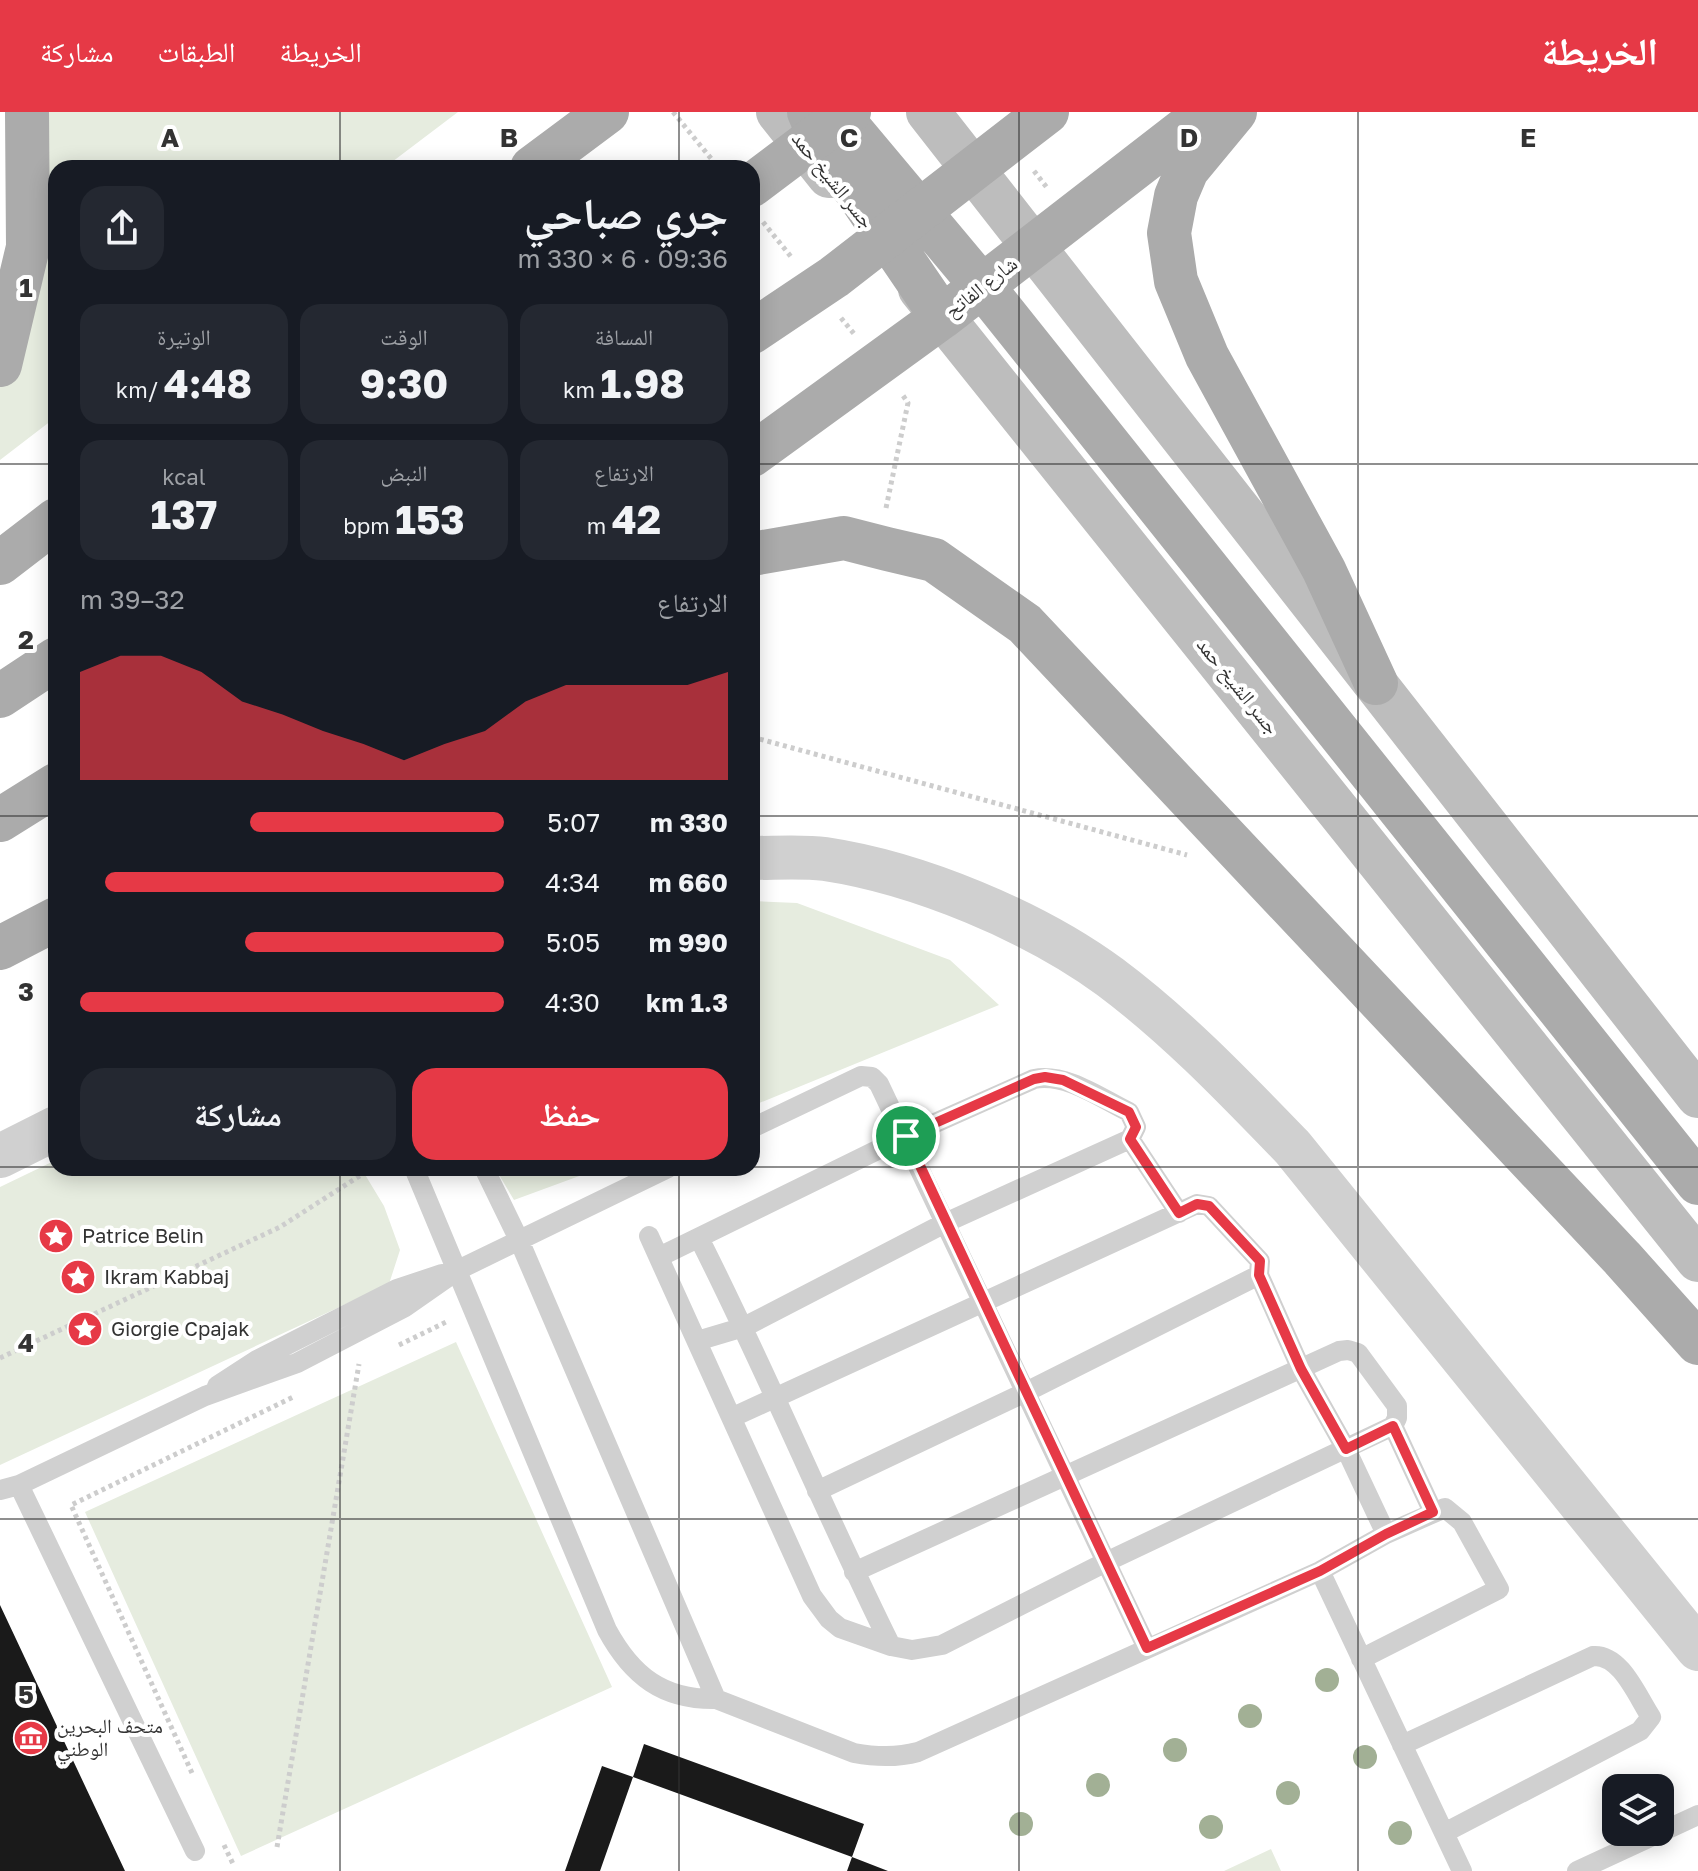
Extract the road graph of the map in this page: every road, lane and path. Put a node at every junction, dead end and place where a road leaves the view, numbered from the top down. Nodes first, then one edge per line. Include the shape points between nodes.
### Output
1 (27, 112) edge
2 (607, 112) edge
3 (673, 112) edge
4 (778, 112) edge
5 (809, 112) edge
6 (836, 112) edge
7 (849, 112) edge
8 (928, 112) edge
9 (1047, 112) edge
10 (1207, 112) edge
11 (1235, 112) edge
12 (543, 160) edge
13 (712, 160) edge
14 (760, 179) edge
15 (1034, 246) junction
16 (982, 286) junction
17 (942, 317) junction
18 (760, 327) edge
19 (0, 365) edge
20 (900, 392) dead end
21 (760, 449) edge
22 (48, 526) edge
23 (887, 549) junction
24 (760, 553) edge
25 (0, 563) edge
26 (48, 664) edge
27 (1376, 683) junction
28 (0, 696) edge
29 (760, 739) edge
30 (48, 790) edge
31 (0, 820) edge
32 (760, 858) edge
33 (1199, 858) dead end
34 (48, 923) edge
35 (0, 948) edge
36 (1698, 1096) edge
37 (760, 1124) edge
38 (48, 1132) edge
39 (906, 1136) junction
40 (1130, 1139) junction
41 (0, 1156) edge
42 (360, 1176) edge
43 (417, 1176) edge
44 (488, 1176) edge
45 (651, 1176) edge
46 (1698, 1183) edge
47 (1179, 1213) junction
48 (945, 1223) junction
49 (649, 1236) dead end
50 (699, 1238) junction
51 (519, 1240) junction
52 (659, 1257) junction
53 (1698, 1260) edge
54 (458, 1270) junction
55 (1259, 1275) junction
56 (984, 1304) junction
57 (474, 1308) junction
58 (744, 1327) junction
59 (697, 1341) junction
60 (1698, 1343) edge
61 (388, 1350) dead end
62 (0, 1358) edge
63 (1301, 1369) junction
64 (346, 1371) dead end
65 (304, 1391) dead end
66 (1026, 1392) junction
67 (774, 1398) junction
68 (733, 1417) junction
69 (1393, 1426) junction
70 (1346, 1449) junction
71 (1065, 1475) junction
72 (10, 1488) edge
73 (817, 1491) junction
74 (0, 1500) edge
75 (1433, 1512) junction
76 (1386, 1534) junction
77 (1106, 1562) junction
78 (1320, 1571) junction
79 (854, 1572) junction
80 (891, 1646) junction
81 (1147, 1648) junction
82 (1698, 1649) edge
83 (1361, 1659) junction
84 (716, 1699) junction
85 (1402, 1745) junction
86 (194, 1779) dead end
87 (1698, 1815) edge
88 (1444, 1833) junction
89 (221, 1837) dead end
90 (277, 1847) dead end
91 (195, 1851) dead end
92 (234, 1866) dead end
93 (1462, 1871) edge
94 (1577, 1871) edge

1 - 19 main road via 28,247
2 - 12 main road
3 - 13 path
4 - 17 main road, جسر الشيخ حمد
5 - 17 main road via 820,138
6 - 16 main road
7 - 14 main road, bridge
8 - 15 main road
9 - 18 main road, bridge via 834,277
10 - 15 main road, شارع الفاتح
11 - 27 main road via 1187,170 1176,196 1169,233 1176,281 1207,356 1324,570
15 - 16 main road, شارع الفاتح
15 - 27 main road
16 - 17 main road, شارع الفاتح
16 - 46 main road
17 - 21 main road, شارع الفاتح
17 - 53 main road, جسر الشيخ حمد
20 - 23 path via 908,403 884,514
22 - 25 main road
23 - 24 main road via 844,538
23 - 60 main road via 934,560 1025,624
26 - 28 main road
27 - 36 main road
29 - 33 path
30 - 31 main road
32 - 82 street via 822,859 922,883 1059,945 1120,986 1237,1090 1293,1148
34 - 35 main road
37 - 39 lane via 861,1076 879,1084
38 - 41 street
39 - 40 lane via 1045,1077 1063,1080 1129,1112 1136,1127
39 - 48 lane
39 - 50 lane
40 - 47 lane
40 - 48 lane
42 - 62 path via 280,1227
43 - 54 lane
44 - 51 lane
45 - 51 lane
47 - 55 lane via 1197,1204 1209,1206 1260,1261
47 - 56 lane
48 - 56 lane
48 - 58 lane
49 - 52 lane
50 - 52 lane
50 - 58 lane
51 - 54 lane
51 - 84 lane
52 - 59 lane
54 - 57 lane
54 - 72 lane via 397,1289 230,1375 205,1396
55 - 63 lane
55 - 66 lane
56 - 66 lane
56 - 67 lane
57 - 61 path
57 - 84 lane via 619,1650 652,1684 673,1695
58 - 59 lane
58 - 67 lane
59 - 68 lane
63 - 69 lane via 1339,1351 1358,1353 1397,1406
63 - 70 lane
63 - 71 lane
64 - 90 path via 359,1364
65 - 86 path via 71,1505
66 - 71 lane
66 - 73 lane
67 - 68 lane
67 - 73 lane
68 - 80 lane via 820,1608 840,1628
69 - 70 lane
69 - 75 lane
70 - 76 lane
70 - 77 lane
71 - 77 lane
71 - 79 lane
72 - 74 lane
72 - 91 lane
73 - 79 lane
75 - 76 lane
75 - 83 lane via 1445,1508 1462,1522 1499,1589
76 - 78 lane
77 - 80 lane via 942,1645 912,1650
77 - 81 lane
78 - 81 lane
78 - 83 lane
79 - 80 lane
81 - 84 lane via 902,1756 854,1753
83 - 85 lane
85 - 88 lane
85 - 88 lane via 1600,1655 1614,1661 1651,1717 1640,1731
87 - 94 lane
88 - 93 lane
89 - 92 path

